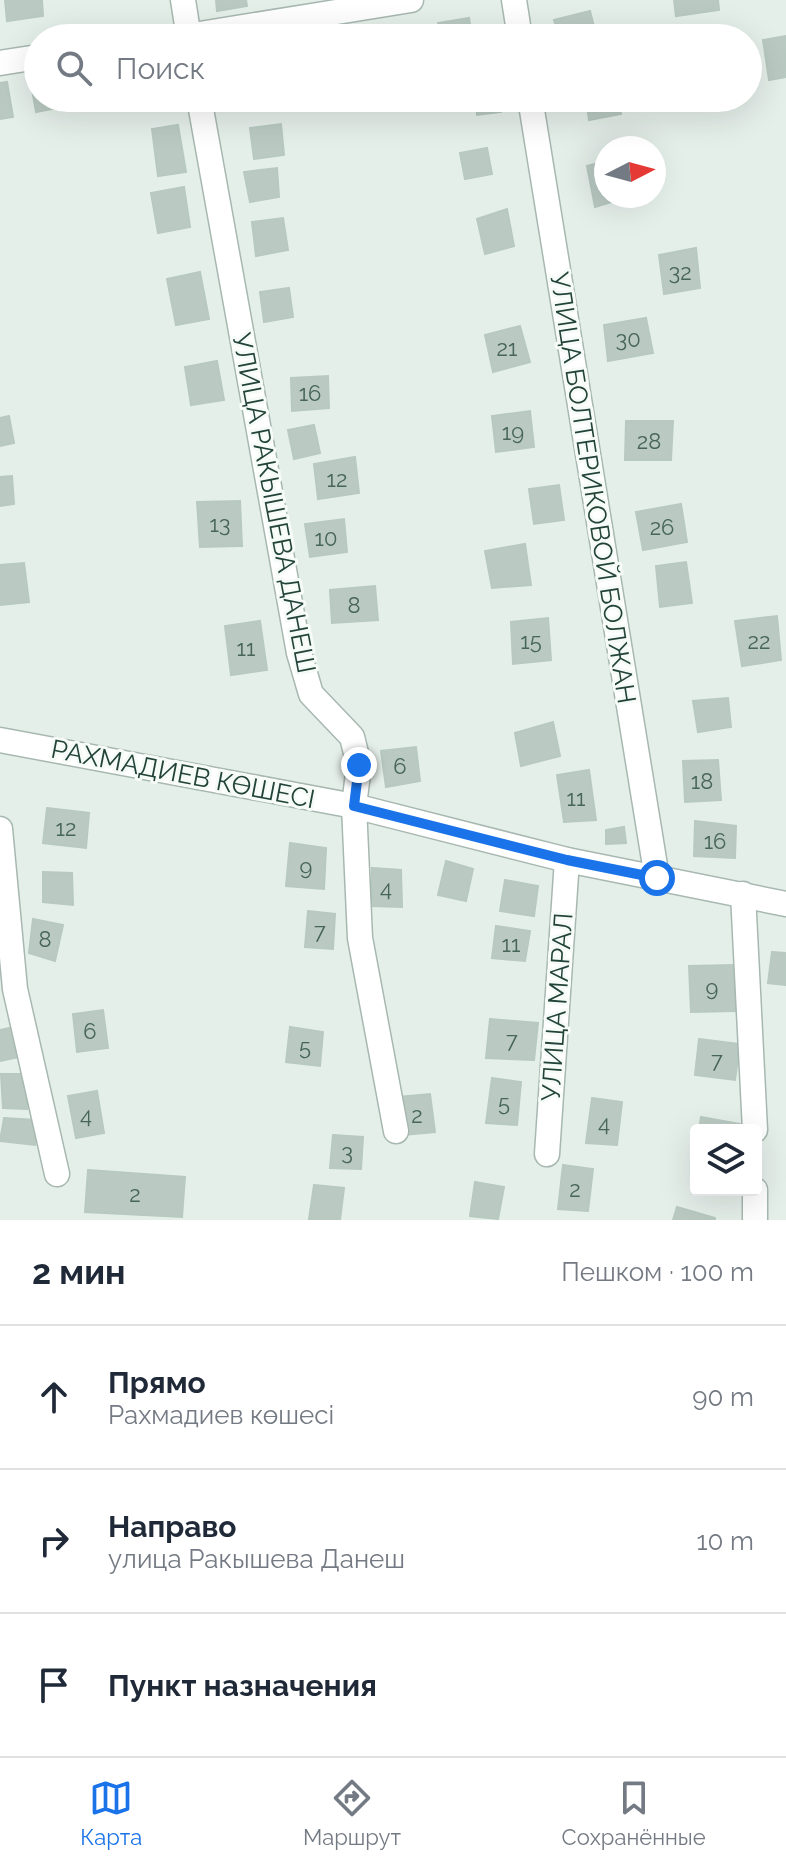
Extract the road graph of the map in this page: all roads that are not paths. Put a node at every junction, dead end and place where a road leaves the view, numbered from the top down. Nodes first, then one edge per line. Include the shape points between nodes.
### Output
1 (183, 0) edge
2 (411, 0) edge
3 (514, 0) edge
4 (184, 24) edge
5 (264, 24) edge
6 (518, 24) edge
7 (24, 59) edge
8 (0, 63) edge
9 (202, 112) edge
10 (532, 112) edge
11 (0, 740) edge
12 (354, 806) junction
13 (0, 829) edge
14 (567, 860) junction
15 (657, 878) junction
16 (743, 894) junction
17 (786, 904) edge
18 (755, 1124) edge
19 (396, 1131) dead end
20 (547, 1154) dead end
21 (57, 1174) dead end
22 (755, 1196) edge
23 (755, 1220) edge

1 - 4 street
2 - 5 street
3 - 6 street
7 - 8 street
9 - 12 street, УЛИЦА РАКЫШЕВА ДАНЕШ via 299,653 311,694 352,737 359,765
10 - 15 street, УЛИЦА БОЛТЕРИКОВОЙ БОЛЖАН
11 - 12 street, РАХМАДИЕВ КӨШЕСІ
12 - 14 street, РАХМАДИЕВ КӨШЕСІ
12 - 19 street, УЛИЦА РАКЫШЕВА ДАНЕШ via 360,938
13 - 21 street via 15,989
14 - 15 street, РАХМАДИЕВ КӨШЕСІ
14 - 20 street, УЛИЦА МАРАЛ
15 - 16 street, РАХМАДИЕВ КӨШЕСІ
16 - 17 street, РАХМАДИЕВ КӨШЕСІ
16 - 18 street
22 - 23 street

